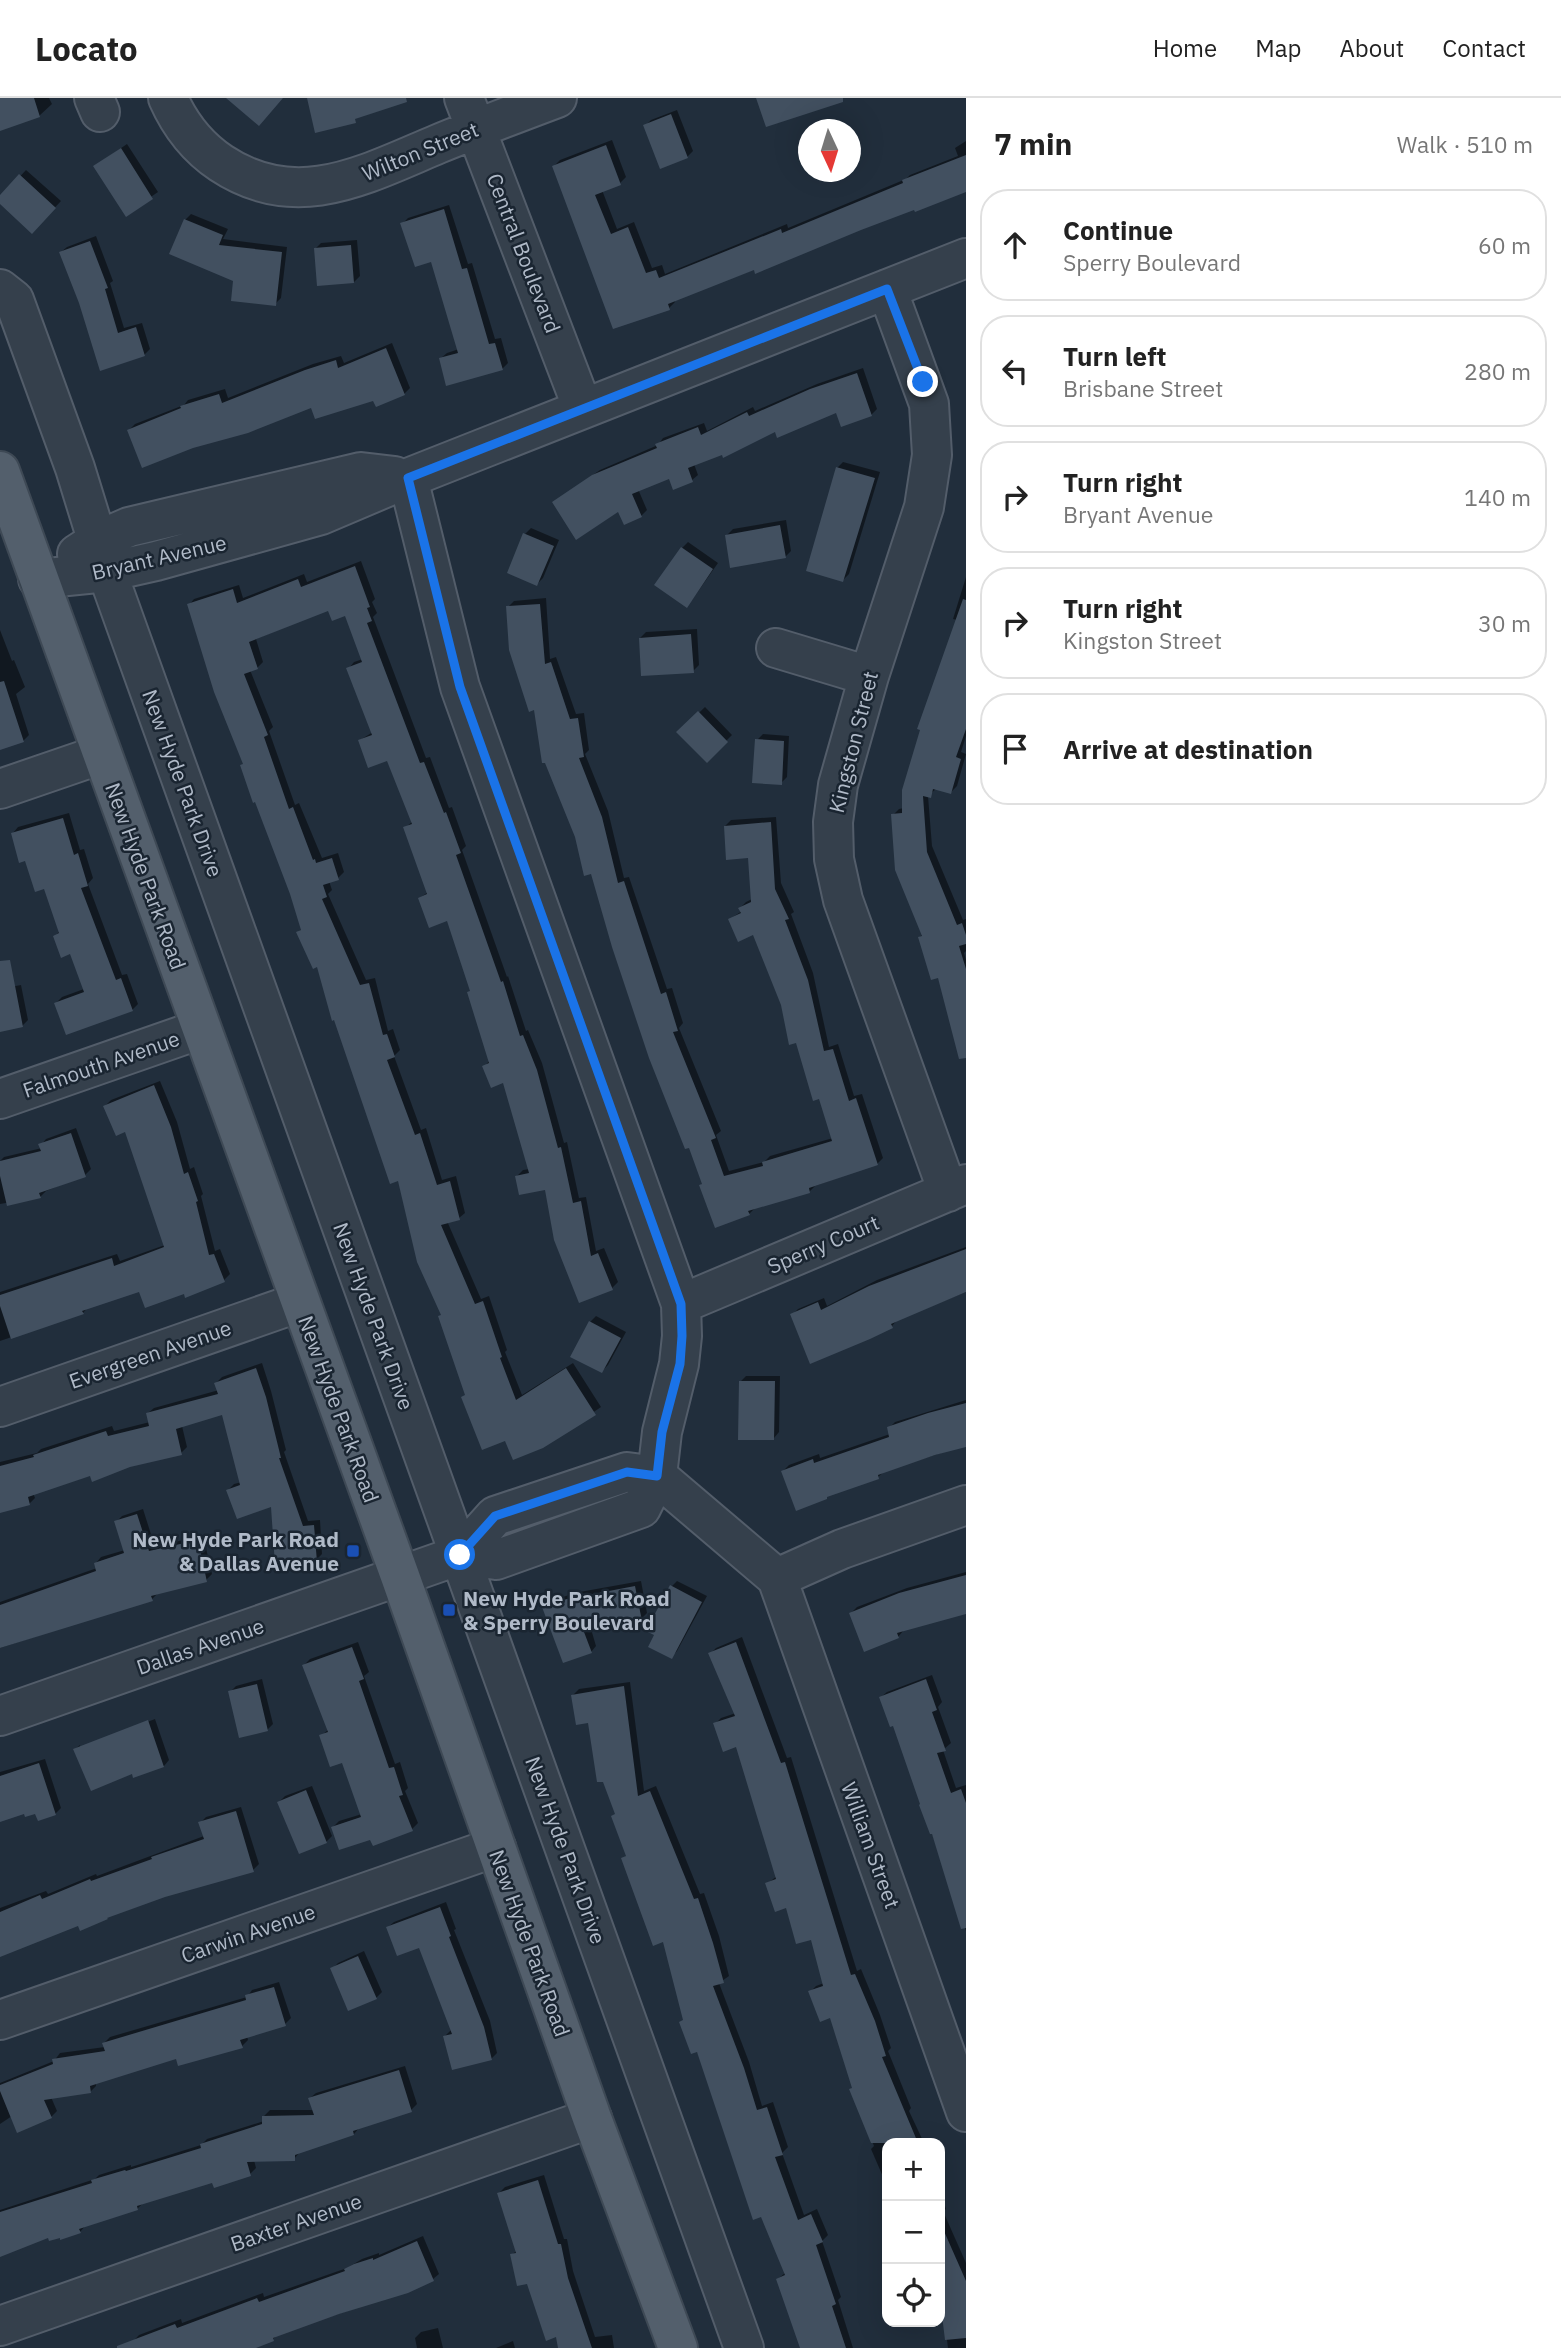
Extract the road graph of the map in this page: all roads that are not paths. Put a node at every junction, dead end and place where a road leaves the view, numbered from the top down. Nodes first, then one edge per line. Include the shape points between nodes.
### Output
1 (168, 98) edge
2 (557, 98) edge
3 (470, 113) edge
4 (966, 258) edge
5 (0, 289) edge
6 (887, 289) junction
7 (583, 409) junction
8 (1, 478) edge
9 (408, 478) junction
10 (102, 556) junction
11 (38, 579) junction
12 (776, 648) dead end
13 (869, 676) junction
14 (102, 754) junction
15 (0, 789) edge
16 (201, 1029) junction
17 (0, 1099) edge
18 (957, 1188) edge
19 (300, 1302) junction
20 (681, 1304) junction
21 (0, 1406) edge
22 (657, 1476) junction
23 (966, 1505) edge
24 (460, 1555) junction
25 (400, 1576) junction
26 (776, 1578) junction
27 (0, 1716) edge
28 (496, 1846) junction
29 (0, 2020) edge
30 (966, 2112) edge
31 (593, 2118) junction
32 (0, 2326) edge
33 (678, 2348) edge
34 (744, 2348) edge

1 - 3 street, Wilton Street via 182,126 210,156 251,181 280,187 320,187 356,178
2 - 3 street, Wilton Street
3 - 7 street, Central Boulevard
4 - 6 street, Bryant Avenue
5 - 10 street, New Hyde Park Drive via 14,300
6 - 7 street, Bryant Avenue
6 - 13 street, Kingston Street via 929,404 932,456 924,507
7 - 9 street, Bryant Avenue
8 - 11 main road, New Hyde Park Road
9 - 10 street, Bryant Avenue via 361,472 129,527
9 - 20 street via 460,687
10 - 11 street, Bryant Avenue
10 - 24 street, New Hyde Park Drive
11 - 14 main road, New Hyde Park Road
12 - 13 street
13 - 18 street, Kingston Street via 838,785 832,822 834,859 844,900
14 - 15 street
14 - 16 main road, New Hyde Park Road
16 - 17 street, Falmouth Avenue
16 - 19 main road, New Hyde Park Road
18 - 20 street, Sperry Court
19 - 21 street, Evergreen Avenue
19 - 25 main road, New Hyde Park Road
20 - 22 street via 680,1364 662,1432
22 - 24 street via 627,1472 495,1516
22 - 26 street
23 - 26 street
24 - 25 street, Dallas Avenue
24 - 34 street, New Hyde Park Drive
25 - 27 street, Dallas Avenue
25 - 28 main road, New Hyde Park Road
26 - 30 street, William Street
28 - 29 street, Carwin Avenue
28 - 31 main road, New Hyde Park Road
31 - 32 street, Baxter Avenue
31 - 33 main road, New Hyde Park Road

